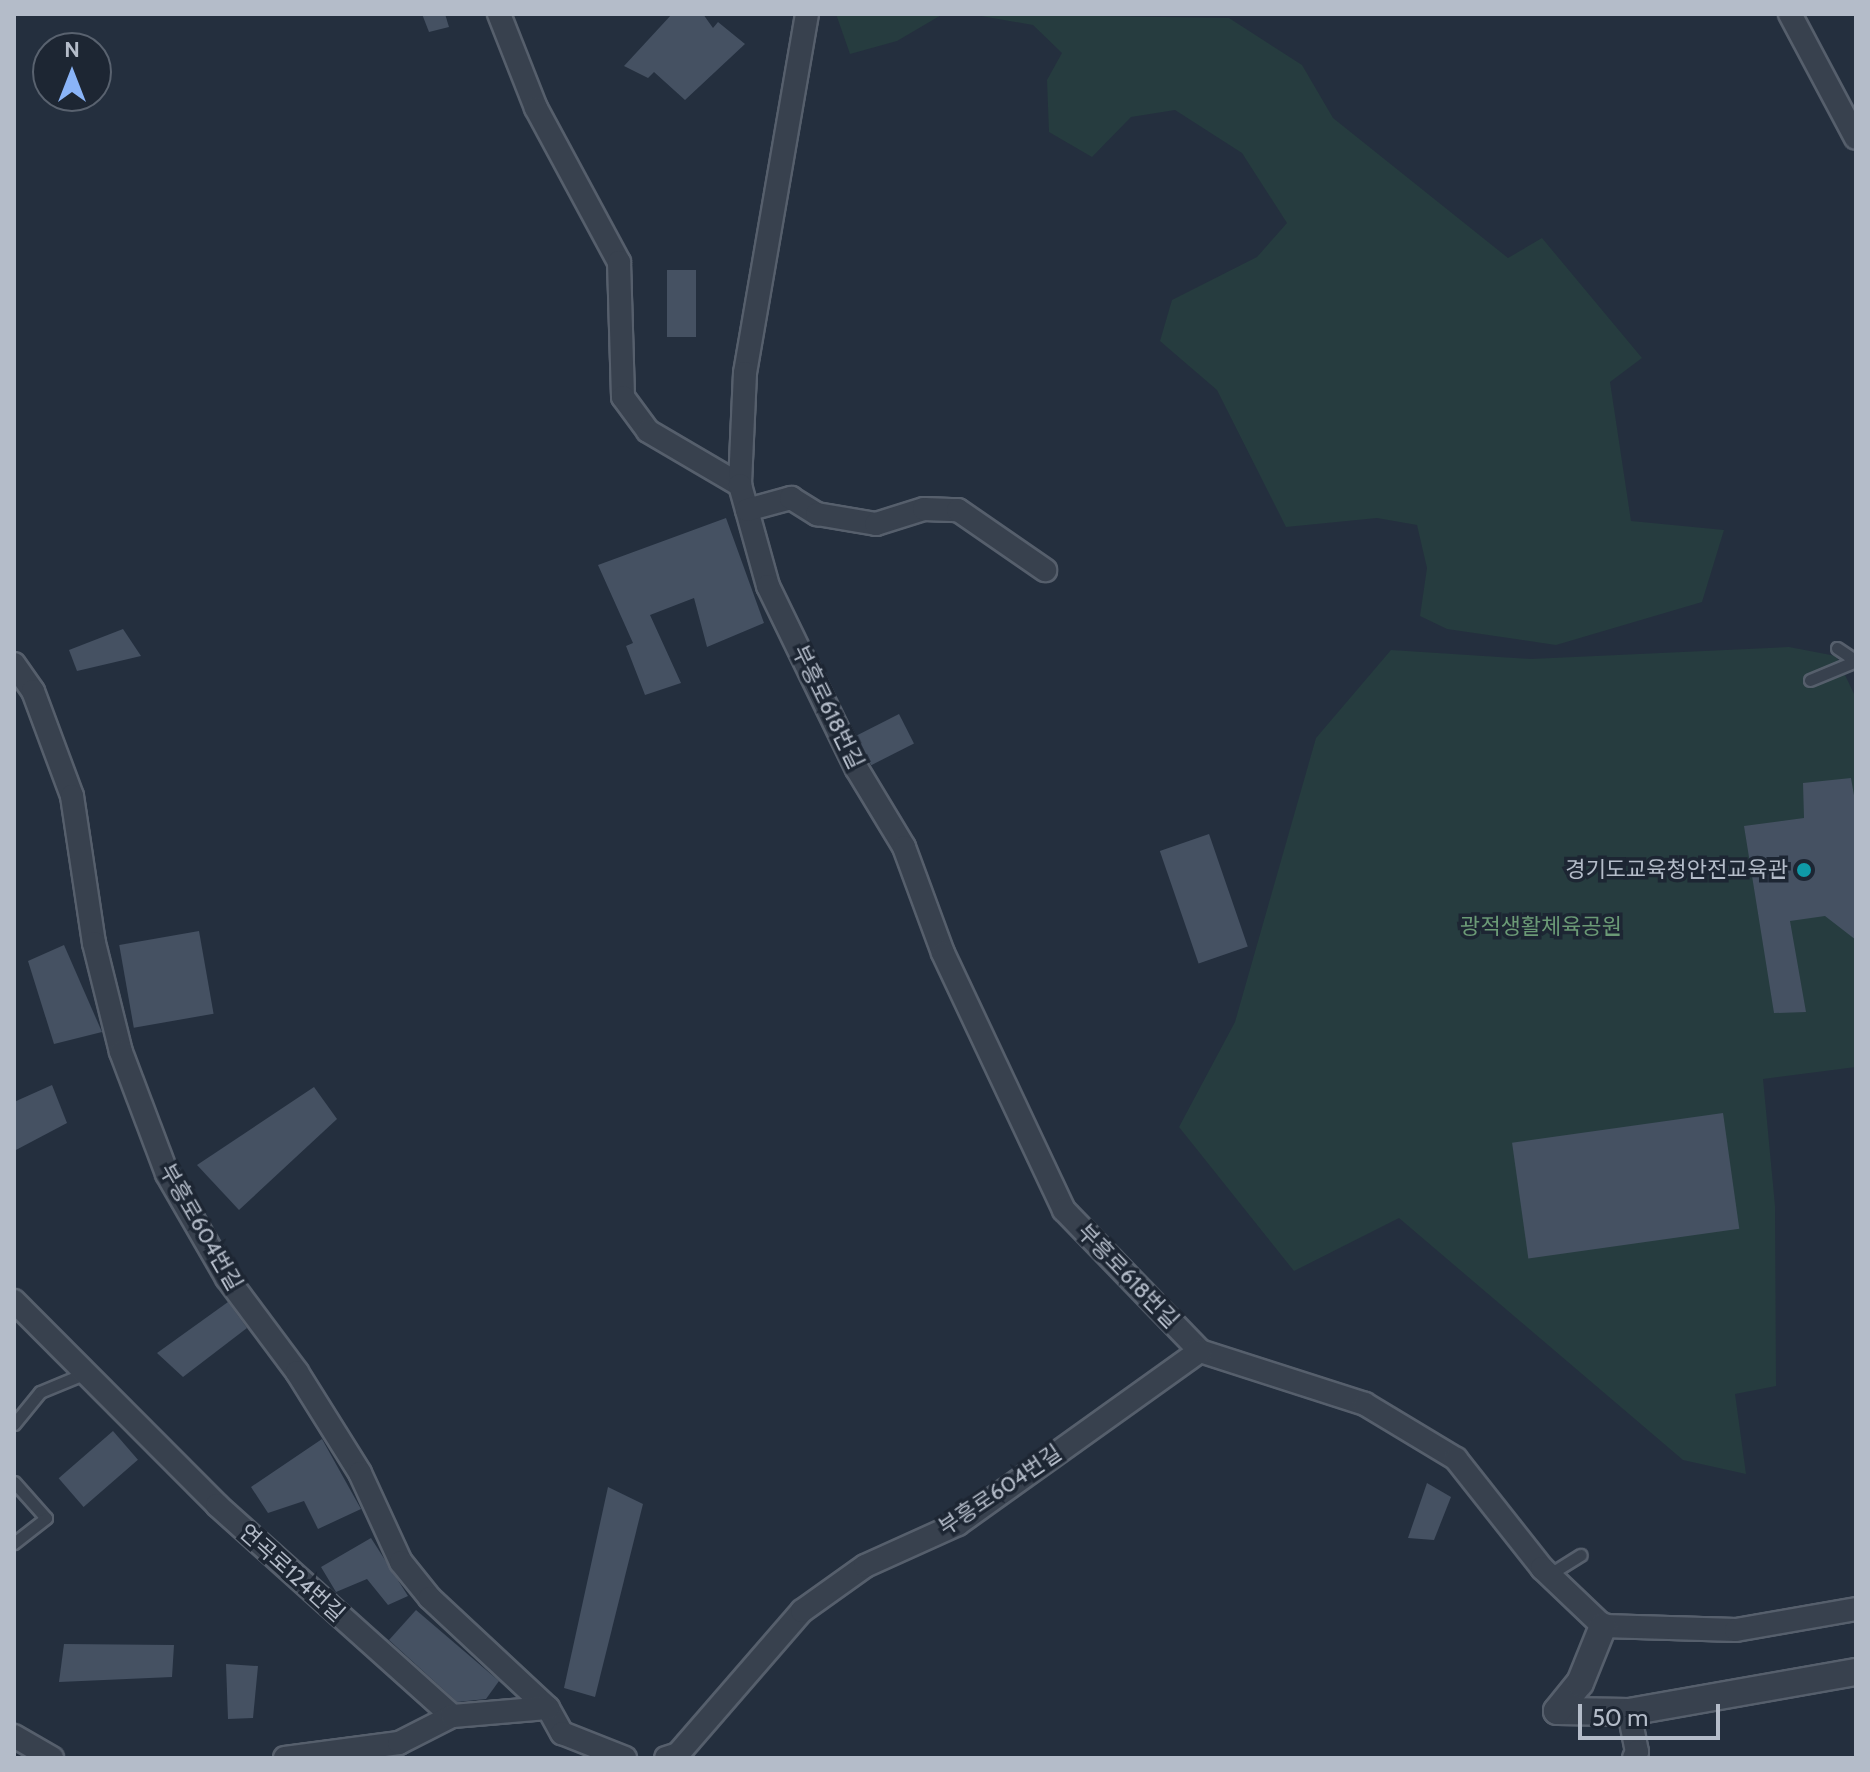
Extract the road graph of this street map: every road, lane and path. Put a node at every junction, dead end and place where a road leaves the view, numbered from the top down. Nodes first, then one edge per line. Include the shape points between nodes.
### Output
1 (499, 14) edge
2 (807, 14) edge
3 (1790, 14) edge
4 (1856, 138) edge
5 (740, 485) junction
6 (747, 510) junction
7 (1045, 570) dead end
8 (1837, 648) dead end
9 (1856, 661) edge
10 (14, 664) edge
11 (1810, 680) dead end
12 (14, 1301) edge
13 (1200, 1351) junction
14 (86, 1373) junction
15 (14, 1424) edge
16 (14, 1482) edge
17 (14, 1543) edge
18 (1580, 1555) dead end
19 (1550, 1574) junction
20 (1856, 1609) edge
21 (1603, 1626) junction
22 (1853, 1672) edge
23 (548, 1708) junction
24 (1629, 1712) junction
25 (452, 1716) junction
26 (14, 1736) edge
27 (52, 1758) edge
28 (285, 1758) edge
29 (625, 1758) edge
30 (666, 1758) edge
31 (1634, 1758) edge

1 - 5 street via 536,108 595,208 619,262 623,397 648,431
2 - 5 street, 부흥로618번길 via 745,373
3 - 4 street
5 - 6 street, 부흥로618번길
6 - 7 street via 791,498 817,514 876,524 924,509 958,510
6 - 13 street, 부흥로618번길 via 768,586 857,769 904,847 943,953 1064,1210
8 - 9 lane
9 - 11 lane
10 - 23 street, 부흥로604번길 via 33,691 72,796 94,943 121,1052 167,1174 227,1278 297,1372 360,1473 401,1562 430,1598
12 - 14 street, 연곡로124번길
13 - 19 street, 부흥로618번길 via 1365,1404 1442,1441
13 - 30 street, 부흥로604번길 via 958,1524 865,1566 802,1611 678,1754
14 - 15 lane via 40,1392
14 - 25 street, 연곡로124번길 via 217,1505
16 - 17 lane via 46,1518
18 - 19 lane
19 - 21 street, 부흥로618번길
20 - 21 street via 1736,1630
21 - 24 street via 1580,1683 1557,1711
22 - 24 street
23 - 25 street
23 - 29 street, 부흥로604번길 via 562,1733
24 - 31 street
25 - 28 street via 399,1743
26 - 27 street

